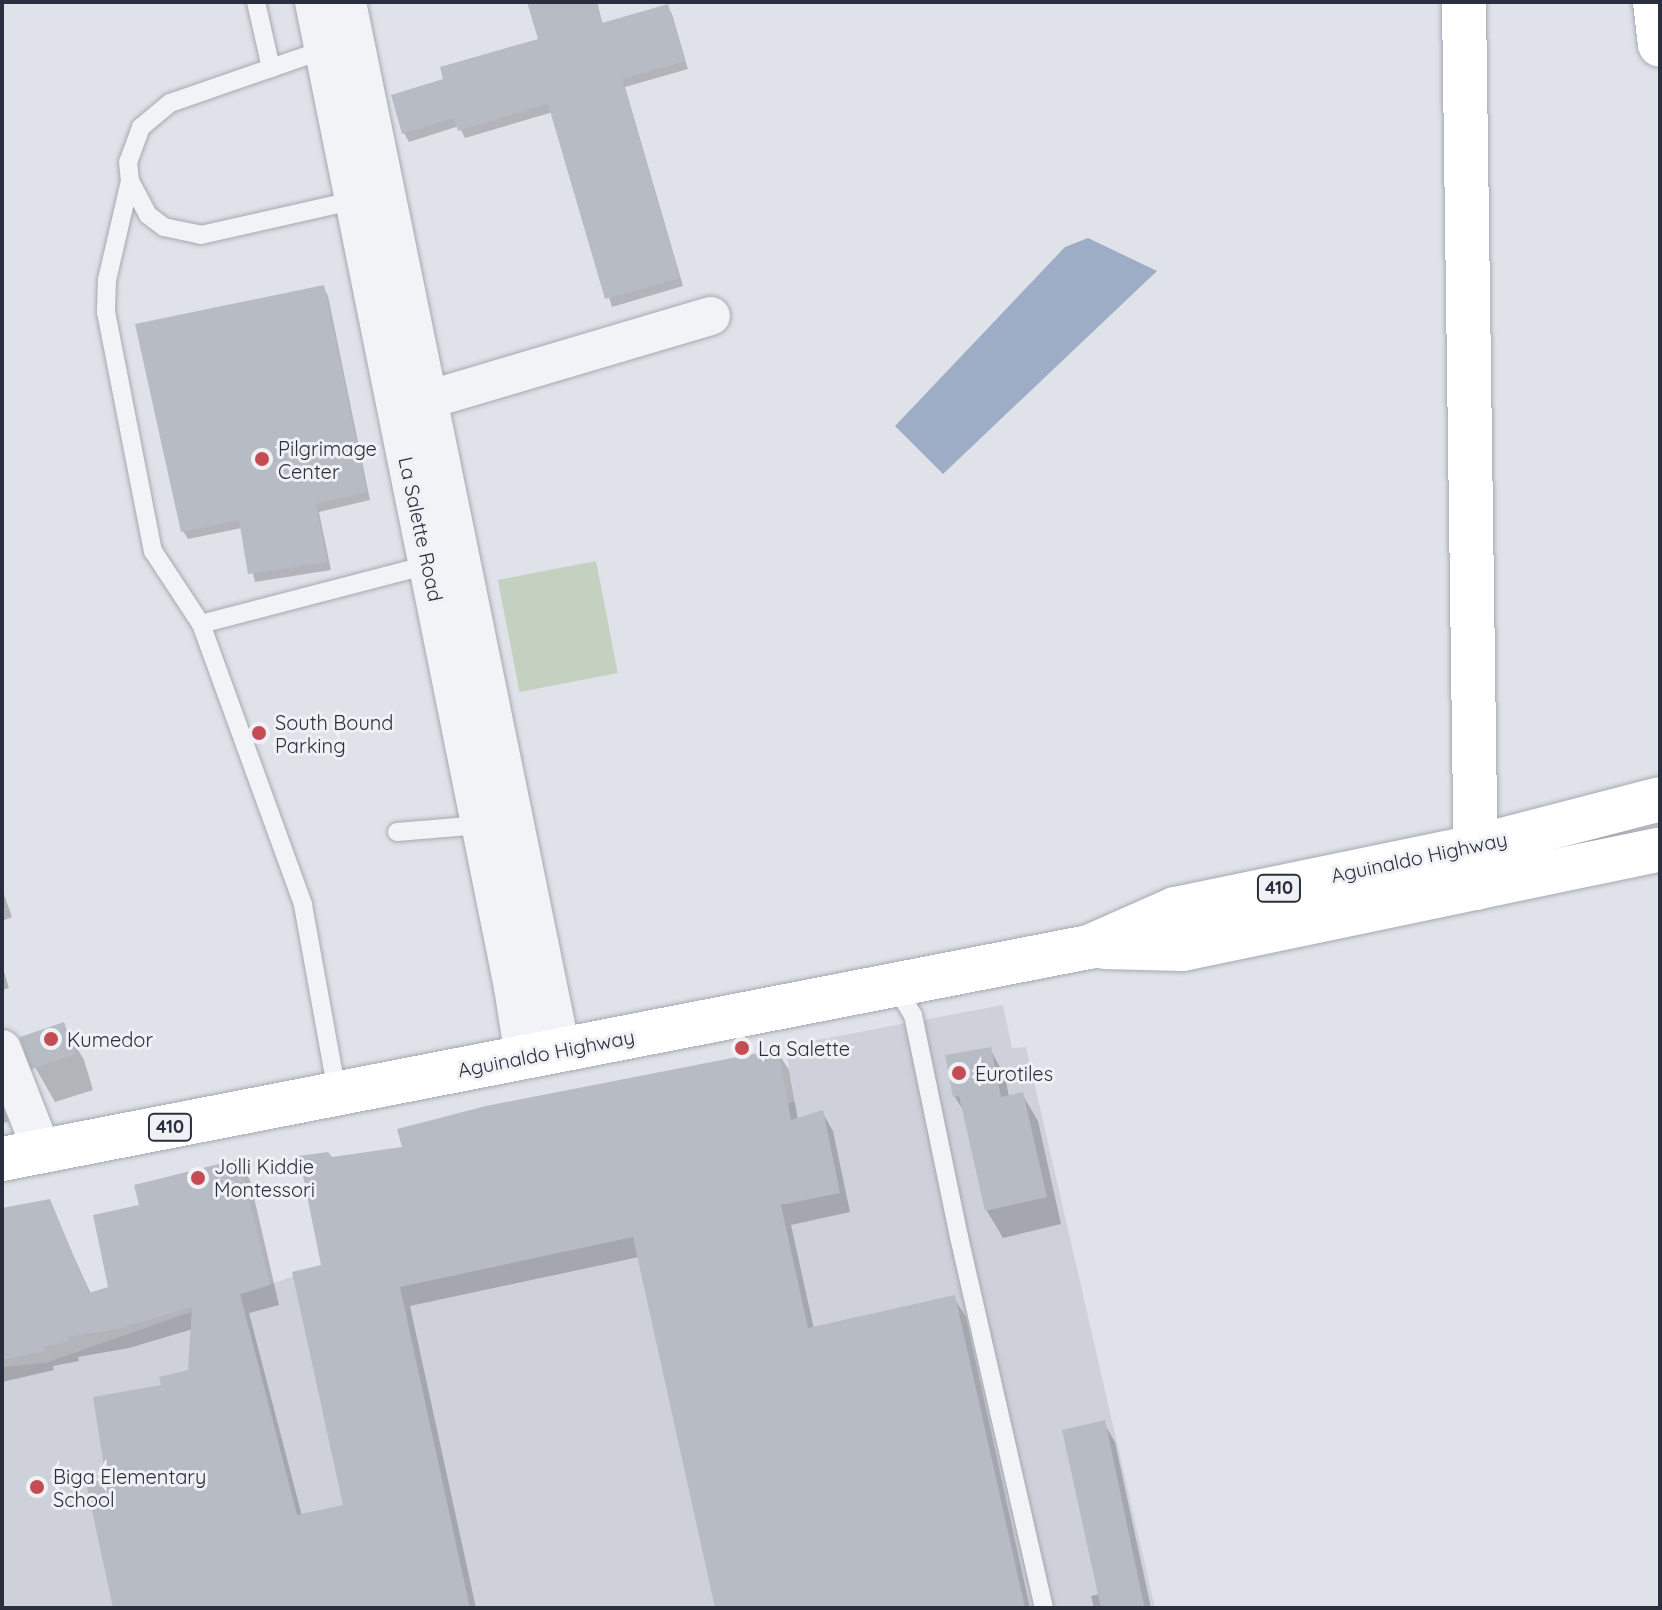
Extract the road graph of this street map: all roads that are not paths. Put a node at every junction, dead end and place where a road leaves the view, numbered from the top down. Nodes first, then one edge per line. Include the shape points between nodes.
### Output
1 (256, 2) edge
2 (314, 2) edge
3 (347, 2) edge
4 (1464, 2) edge
5 (1655, 2) edge
6 (1660, 45) edge
7 (340, 46) junction
8 (271, 68) junction
9 (130, 181) junction
10 (370, 196) junction
11 (711, 316) dead end
12 (413, 404) junction
13 (445, 561) junction
14 (201, 624) junction
15 (1660, 799) edge
16 (481, 825) junction
17 (397, 832) dead end
18 (1660, 849) edge
19 (1475, 867) junction
20 (896, 987) junction
21 (2, 1049) edge
22 (543, 1053) junction
23 (337, 1094) junction
24 (22, 1155) edge
25 (1044, 1608) edge

1 - 8 lane
2 - 7 street, La Salette Road
3 - 7 street, La Salette Road
4 - 19 main road
5 - 6 main road
7 - 8 lane
7 - 10 street, La Salette Road
8 - 9 lane via 154,113 132,144
9 - 10 lane via 148,215 182,234 231,231
9 - 14 lane via 107,280 106,312 153,551
10 - 12 street, La Salette Road
11 - 12 street
12 - 13 street, La Salette Road
13 - 14 lane
13 - 16 street, La Salette Road
13 - 22 street, La Salette Road
14 - 23 lane via 303,905
15 - 19 main road, Aguinaldo Highway / 410
16 - 17 lane
16 - 22 street, La Salette Road
18 - 19 main road, Aguinaldo Highway / 410
19 - 20 main road, Aguinaldo Highway / 410 via 1175,909 1089,947
20 - 22 main road, Aguinaldo Highway / 410
20 - 25 lane via 913,1015
21 - 24 street
22 - 23 main road, Aguinaldo Highway / 410
23 - 24 main road, Aguinaldo Highway / 410

